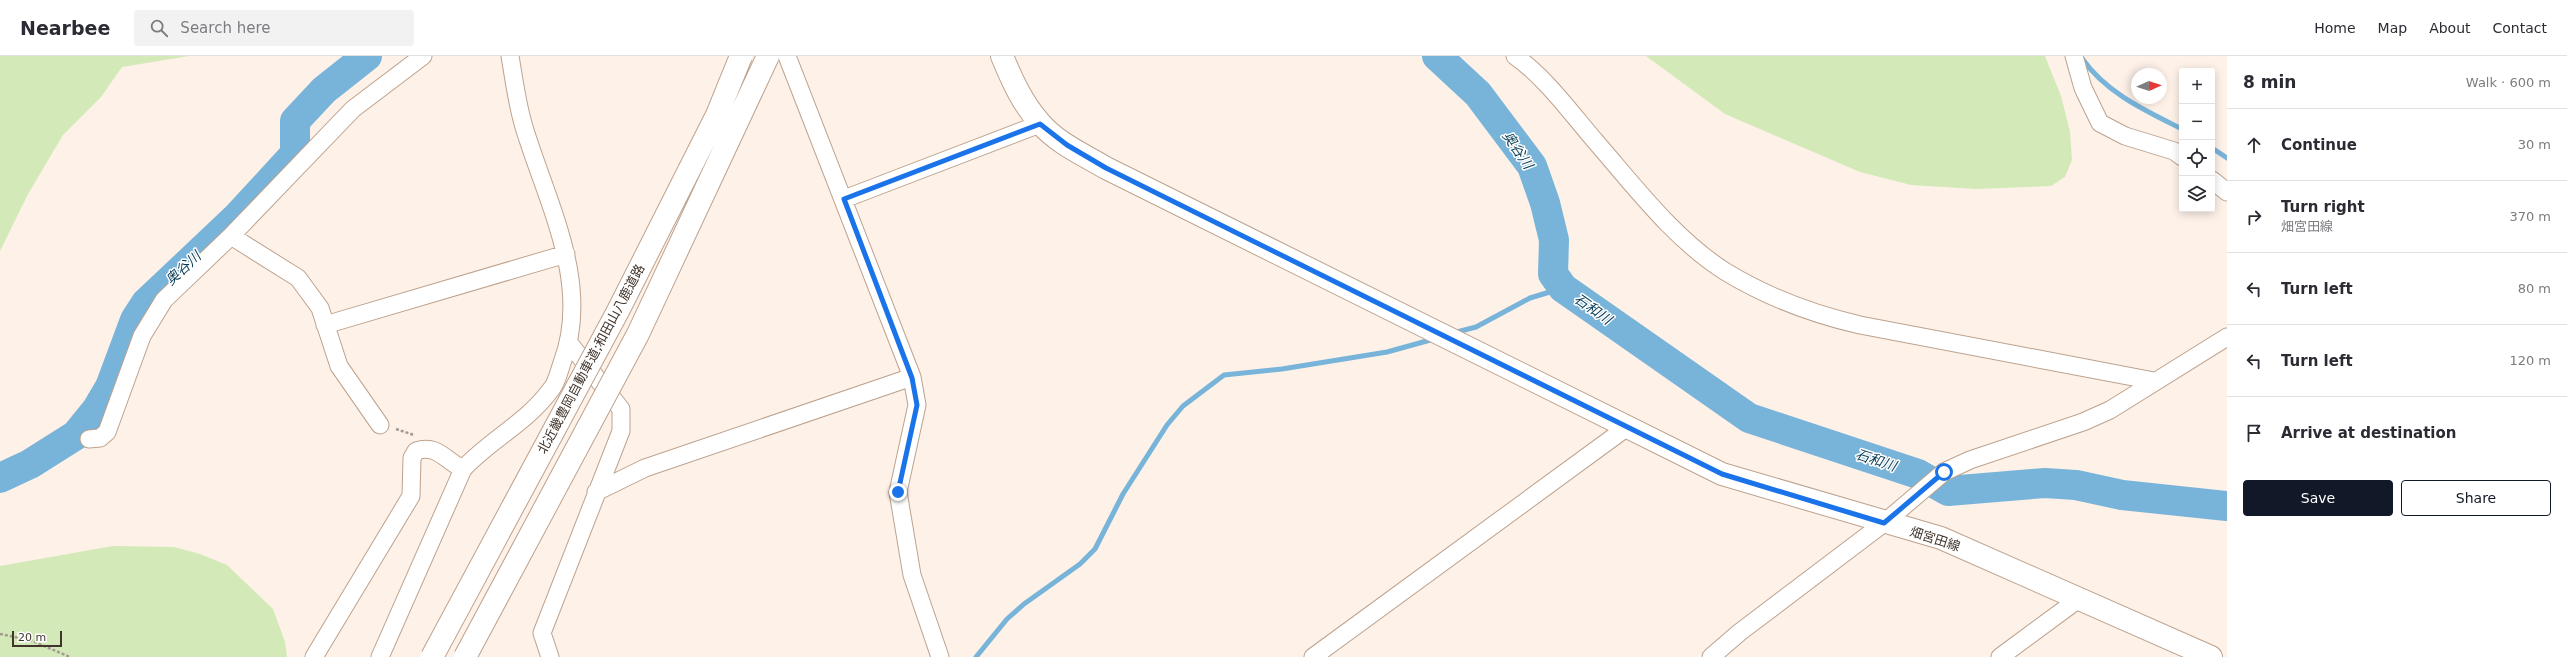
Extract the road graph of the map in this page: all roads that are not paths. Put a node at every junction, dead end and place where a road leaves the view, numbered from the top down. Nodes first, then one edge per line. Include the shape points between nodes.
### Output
1 (423, 56) edge
2 (510, 56) edge
3 (741, 56) edge
4 (768, 56) edge
5 (787, 56) edge
6 (1002, 56) edge
7 (1515, 56) edge
8 (2074, 56) edge
9 (1040, 124) junction
10 (2179, 155) edge
11 (2215, 182) edge
12 (2227, 192) edge
13 (844, 199) junction
14 (231, 236) junction
15 (566, 254) junction
16 (325, 325) junction
17 (2227, 337) edge
18 (570, 344) junction
19 (912, 378) junction
20 (2154, 381) junction
21 (380, 425) road end
22 (1626, 428) junction
23 (89, 439) dead end
24 (463, 469) junction
25 (596, 492) junction
26 (1884, 523) junction
27 (2080, 598) junction
28 (314, 657) edge
29 (380, 657) edge
30 (432, 657) edge
31 (465, 657) edge
32 (550, 657) edge
33 (940, 657) edge
34 (1313, 657) edge
35 (1711, 657) edge
36 (2000, 657) edge
37 (2211, 657) edge

1 - 14 street via 353,109
2 - 15 street via 524,125
3 - 30 main road, 北近畿豊岡自動車道;和田山八鹿道路, bridge via 717,115 618,311
4 - 31 main road, 北近畿豊岡自動車道;和田山八鹿道路, bridge via 638,334
5 - 13 street
6 - 9 main road, 畑宮田線 via 1020,96
7 - 20 street via 1564,105 1683,238 1726,272 1813,314 1860,326
8 - 10 street via 2083,88 2100,123 2125,136
9 - 13 street
9 - 22 main road, 畑宮田線 via 1067,145 1106,168
11 - 12 street
13 - 19 street
14 - 16 street via 298,278 320,308
14 - 23 street via 164,300 142,336 107,432 100,438
15 - 16 street
15 - 18 street via 574,305
16 - 21 street via 339,366
17 - 20 street
18 - 24 street via 553,387 528,417 476,455
18 - 25 street via 621,409 621,431 614,454
19 - 25 street via 645,468
19 - 33 street via 917,405 898,492 912,575
20 - 26 street via 2110,410 2083,422 1970,460 1944,472
22 - 26 main road, 畑宮田線 via 1722,474
22 - 34 street
24 - 28 street via 450,463 435,449 425,448 416,451 412,458 411,496
24 - 29 street
25 - 32 street via 542,633
26 - 27 main road, 畑宮田線 via 1941,538
26 - 35 street via 1740,632
27 - 36 street
27 - 37 main road, 畑宮田線

